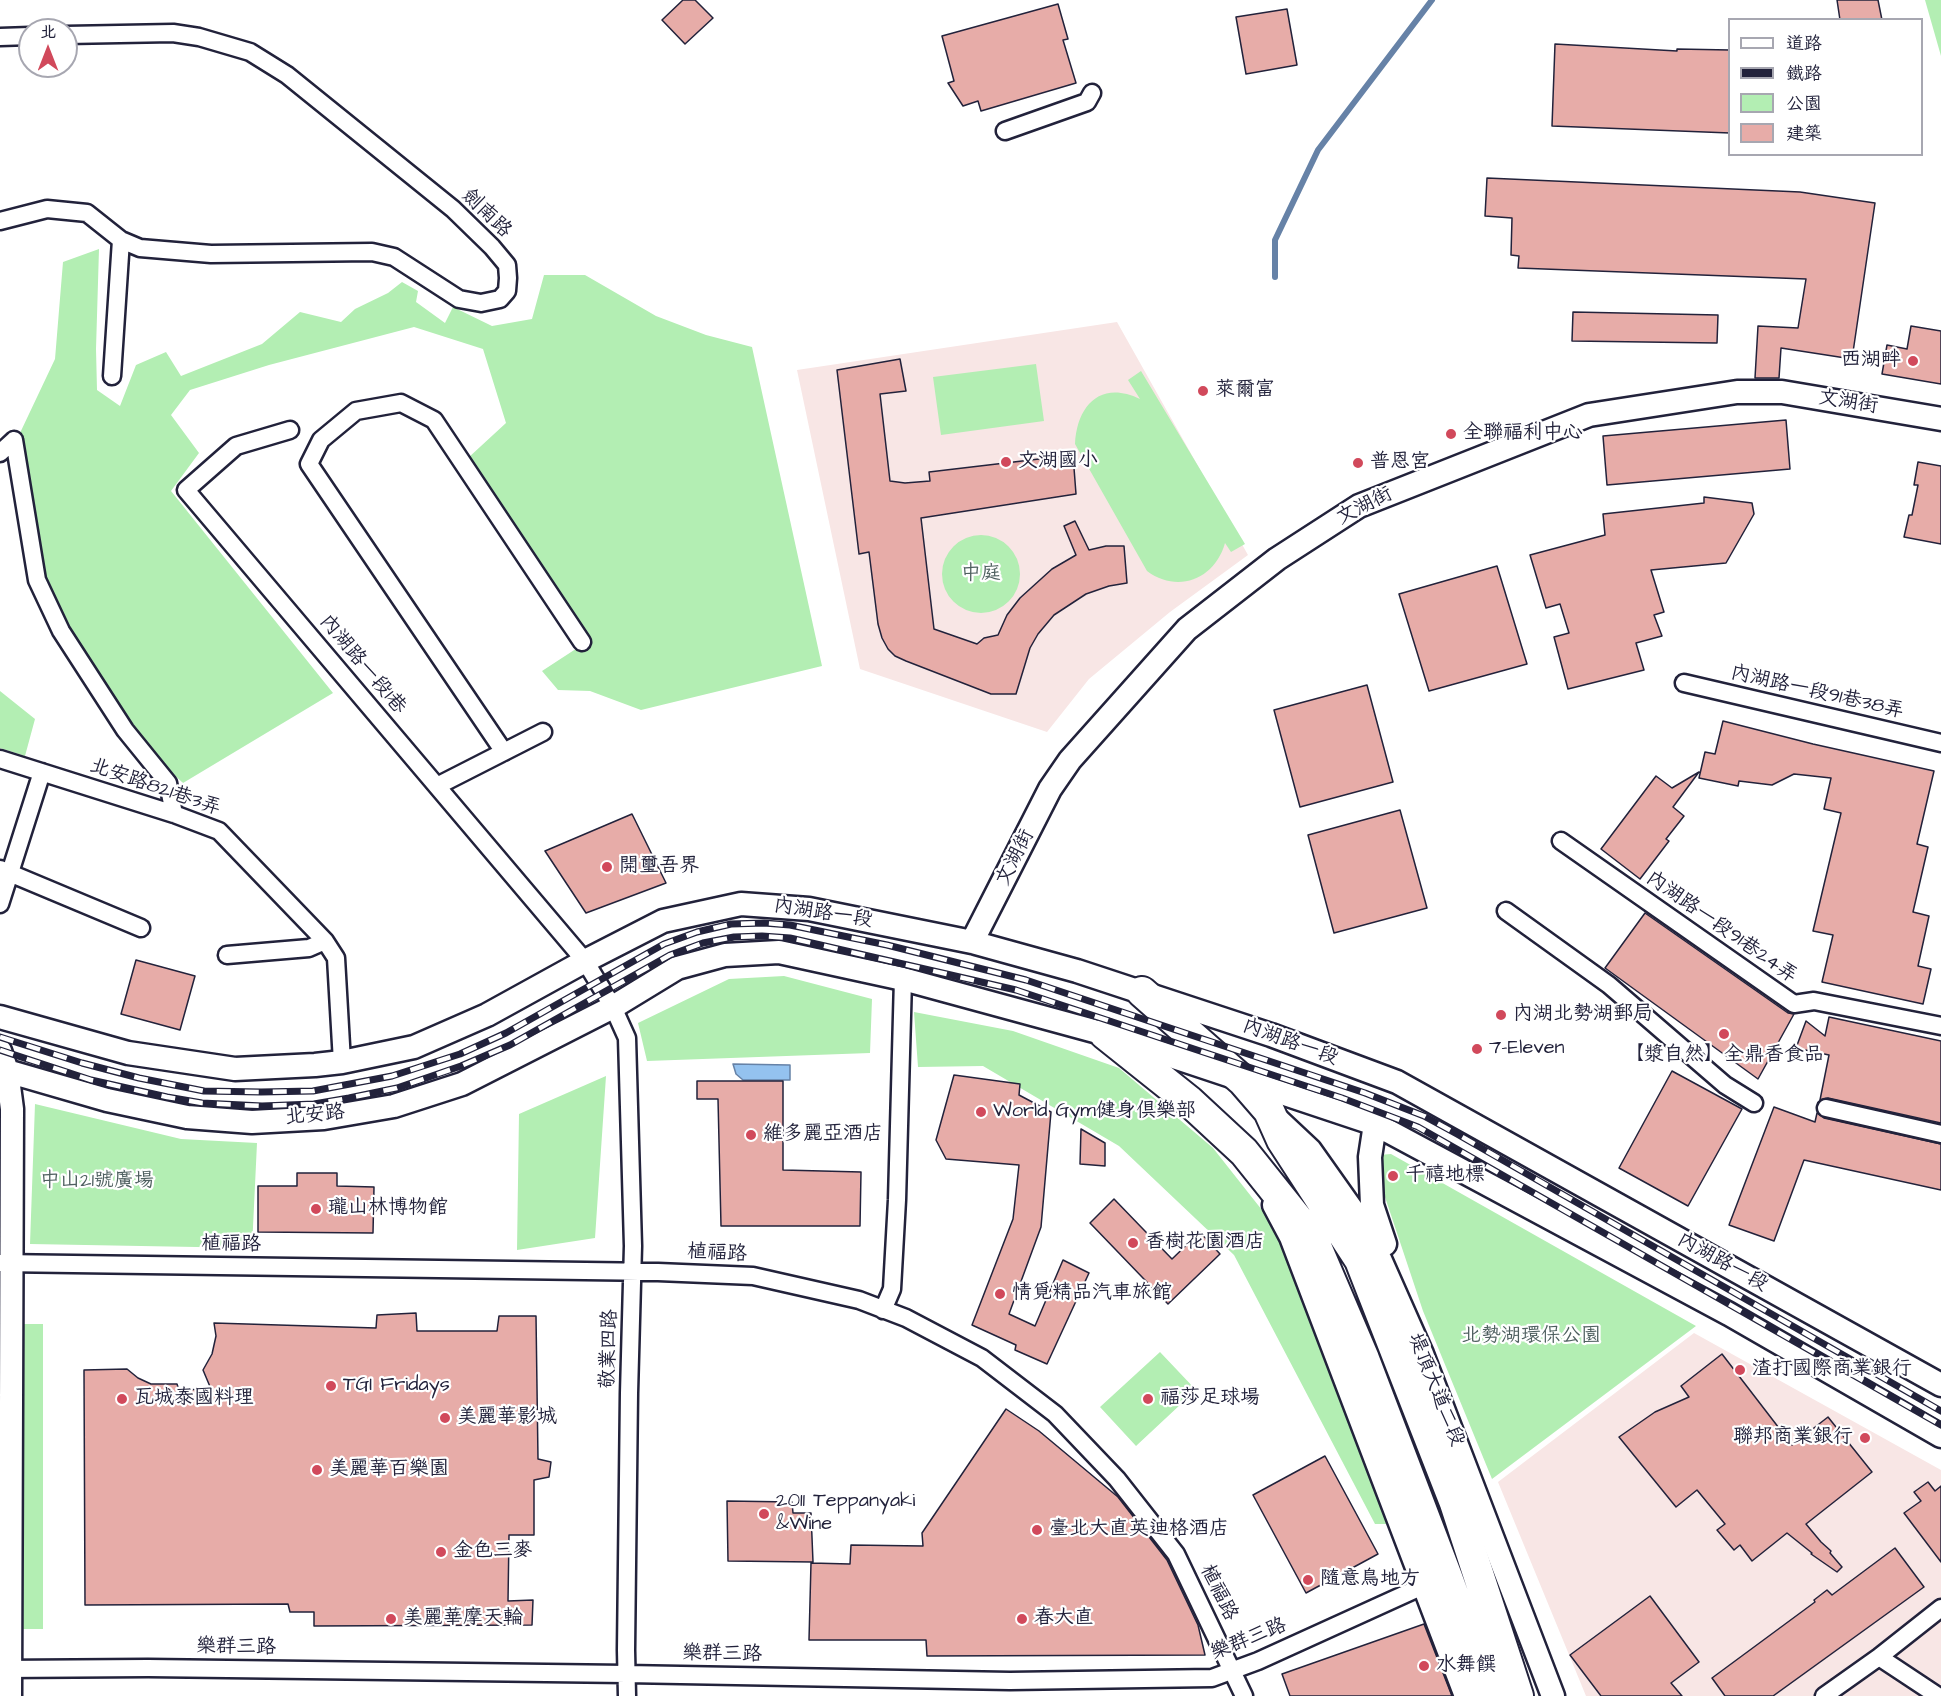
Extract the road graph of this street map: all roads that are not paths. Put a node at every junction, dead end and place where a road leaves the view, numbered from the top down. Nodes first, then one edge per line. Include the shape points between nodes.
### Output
1 (78, 34) edge
2 (18, 36) edge
3 (0, 37) edge
4 (1092, 93) dead end
5 (1005, 131) dead end
6 (0, 221) edge
7 (121, 240) junction
8 (112, 376) dead end
9 (1941, 418) edge
10 (290, 430) dead end
11 (0, 453) edge
12 (582, 642) dead end
13 (1684, 683) dead end
14 (543, 732) dead end
15 (1941, 743) edge
16 (504, 752) junction
17 (0, 759) edge
18 (42, 772) junction
19 (437, 786) junction
20 (174, 814) junction
21 (1560, 841) dead end
22 (5, 870) edge
23 (0, 904) edge
24 (1506, 911) dead end
25 (141, 928) dead end
26 (325, 941) junction
27 (972, 942) junction
28 (227, 955) dead end
29 (585, 961) junction
30 (903, 979) junction
31 (1142, 992) junction
32 (613, 1007) junction
33 (0, 1017) edge
34 (1941, 1026) edge
35 (1105, 1034) junction
36 (342, 1062) junction
37 (2, 1063) edge
38 (1243, 1081) junction
39 (1754, 1103) dead end
40 (1826, 1108) dead end
41 (1269, 1111) junction
42 (1375, 1124) junction
43 (1941, 1134) edge
44 (1244, 1152) junction
45 (6, 1263) edge
46 (633, 1272) junction
47 (883, 1310) junction
48 (1422, 1354) junction
49 (1941, 1385) edge
50 (1941, 1436) edge
51 (1423, 1586) junction
52 (1941, 1608) edge
53 (1879, 1657) junction
54 (5, 1669) edge
55 (1231, 1671) junction
56 (626, 1674) junction
57 (10, 1696) edge
58 (627, 1696) edge
59 (1244, 1696) edge
60 (1466, 1696) edge
61 (1490, 1696) edge
62 (1518, 1696) edge
63 (1553, 1696) edge
64 (1824, 1696) edge
65 (1938, 1696) edge

1 - 7 street, 劍南路 via 173,33 250,52 287,75 453,209 507,266 507,291 500,298 481,303 459,299 394,257 372,252 211,254 140,248
2 - 3 street
4 - 5 street via 1088,102
6 - 7 street, 劍南路 via 47,208 87,213
7 - 8 street
9 - 27 main road, 文湖街 via 1782,392 1725,393 1589,415 1359,506 1277,559 1187,629 1070,760 1050,789
10 - 19 street, 內湖路一段1巷 via 236,446 186,490
11 - 20 street via 14,440 37,580 61,631 125,730 168,783
12 - 16 street via 434,420 401,403 367,409 356,411 321,440 309,464
13 - 15 street, 內湖路一段91巷38弄
14 - 16 street
16 - 19 street
17 - 18 street, 北安路821巷3弄
18 - 20 street, 北安路821巷3弄
18 - 22 street
19 - 29 street, 內湖路一段1巷
20 - 26 street, 北安路821巷3弄 via 219,831
21 - 34 street, 內湖路一段91巷24弄 via 1794,1004 1814,1001
22 - 23 street
22 - 25 street
24 - 39 street via 1609,985 1725,1085
26 - 28 street via 309,948
26 - 36 street via 336,958
27 - 29 main road, 內湖路一段 via 808,909 741,904 663,921
27 - 31 main road, 內湖路一段
29 - 32 street, 內湖路一段1巷
29 - 36 main road via 487,1015 414,1047
30 - 32 main road, 內湖路一段 via 779,952 725,955 677,968
30 - 35 main road, 內湖路一段
30 - 47 street via 892,1289
31 - 38 highway, 堤頂大道二段
31 - 49 main road, 內湖路一段 via 1397,1082
32 - 37 main road, 北安路 via 462,1084 394,1106 324,1118 252,1122 186,1117 107,1100
32 - 46 street, 敬業四路 via 627,1038
33 - 36 main road via 128,1053 235,1069
35 - 38 main road, 內湖路一段
35 - 44 highway via 1189,1101
37 - 45 main road via 12,1109
38 - 41 highway, 堤頂大道二段
38 - 42 main road, 內湖路一段
40 - 43 street
41 - 48 main road, 堤頂大道二段 via 1310,1150 1368,1232
41 - 62 highway, 堤頂大道二段 via 1282,1140 1360,1260 1455,1503
42 - 48 main road via 1370,1157 1372,1205
42 - 50 main road, 內湖路一段 via 1730,1314
44 - 51 main road via 1291,1237
44 - 61 highway via 1312,1237 1364,1359
45 - 46 street, 植福路
45 - 54 main road
46 - 47 street, 植福路 via 753,1276 860,1300
46 - 56 street, 敬業四路
47 - 55 street, 植福路 via 982,1358 1055,1414 1117,1479 1176,1554
48 - 63 main road, 堤頂大道二段
51 - 55 street, 樂群三路
51 - 60 main road
52 - 53 street
53 - 64 street
53 - 65 street
54 - 56 street, 樂群三路
54 - 57 main road
55 - 56 street, 樂群三路 via 1212,1678 1010,1681
55 - 59 street, 植福路
56 - 58 street, 敬業四路

